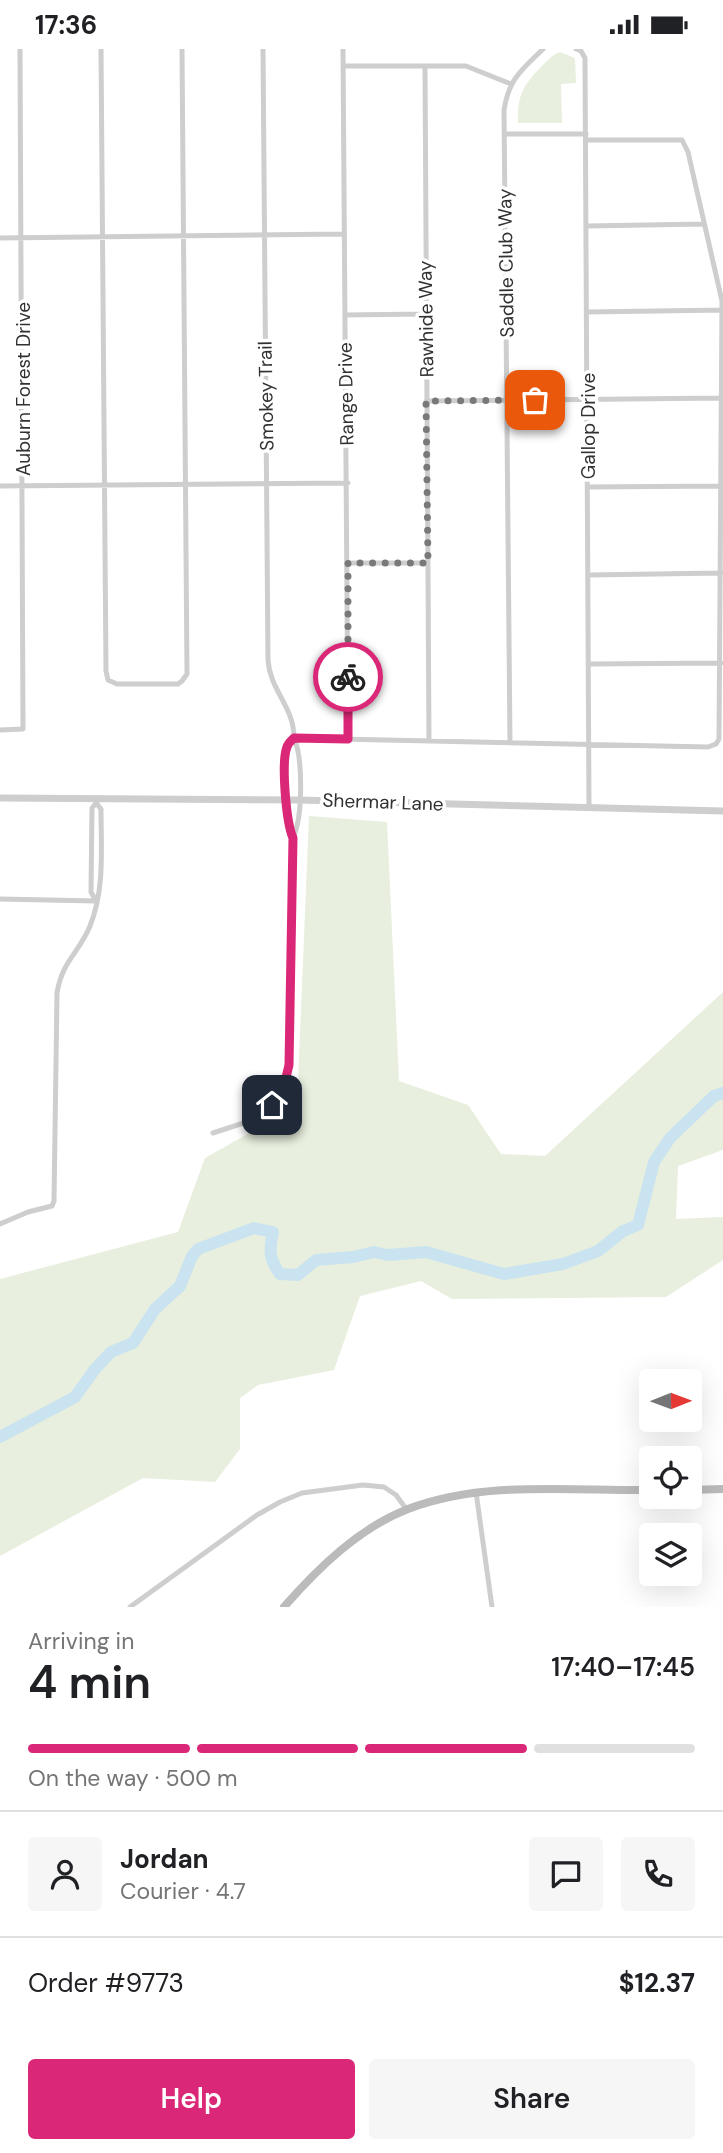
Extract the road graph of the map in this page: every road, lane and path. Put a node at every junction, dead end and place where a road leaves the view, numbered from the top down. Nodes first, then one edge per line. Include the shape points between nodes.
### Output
1 (20, 49) edge
2 (101, 49) edge
3 (182, 49) edge
4 (263, 49) edge
5 (343, 49) edge
6 (543, 49) edge
7 (576, 49) edge
8 (343, 66) junction
9 (425, 66) junction
10 (511, 84) junction
11 (505, 134) junction
12 (586, 137) junction
13 (704, 224) junction
14 (587, 226) junction
15 (344, 234) junction
16 (104, 236) junction
17 (183, 236) junction
18 (265, 236) junction
19 (22, 237) junction
20 (0, 238) edge
21 (723, 310) edge
22 (588, 312) junction
23 (425, 314) junction
24 (345, 316) junction
25 (722, 398) edge
26 (589, 399) junction
27 (508, 400) junction
28 (426, 401) junction
29 (723, 442) edge
30 (348, 483) junction
31 (267, 484) junction
32 (23, 485) junction
33 (105, 485) junction
34 (185, 485) junction
35 (0, 486) edge
36 (722, 486) edge
37 (588, 487) junction
38 (348, 563) junction
39 (428, 563) junction
40 (721, 573) junction
41 (589, 575) junction
42 (721, 663) junction
43 (590, 664) junction
44 (0, 730) edge
45 (294, 738) junction
46 (348, 739) junction
47 (429, 741) junction
48 (510, 743) junction
49 (590, 745) junction
50 (0, 798) edge
51 (285, 800) junction
52 (299, 800) junction
53 (97, 802) junction
54 (589, 808) junction
55 (723, 811) edge
56 (293, 838) junction
57 (0, 899) edge
58 (96, 901) junction
59 (213, 1133) dead end
60 (0, 1224) edge
61 (723, 1489) edge
62 (639, 1490) edge
63 (702, 1490) edge
64 (476, 1492) junction
65 (407, 1510) junction
66 (130, 1607) edge
67 (285, 1607) edge
68 (492, 1607) edge

1 - 19 street, Auburn Forest Drive
2 - 16 street
3 - 17 street
4 - 18 street, Smokey Trail
5 - 8 street, Range Drive
6 - 10 street
7 - 12 street, Gallop Drive via 585,58
8 - 9 street
8 - 15 street, Range Drive
9 - 10 street via 466,66
9 - 23 street, Rawhide Way
10 - 11 street, Saddle Club Way
11 - 12 street
11 - 27 street, Saddle Club Way
12 - 13 street via 682,140
12 - 14 street, Gallop Drive
13 - 14 street
13 - 21 street
14 - 22 street, Gallop Drive
15 - 18 street
15 - 24 street, Range Drive
16 - 17 street
16 - 19 street
16 - 33 street
17 - 18 street
17 - 34 street
18 - 31 street, Smokey Trail
19 - 20 street
19 - 32 street, Auburn Forest Drive
21 - 22 street
21 - 25 street
22 - 26 street, Gallop Drive
23 - 24 street
23 - 28 street, Rawhide Way
24 - 30 street, Range Drive
25 - 26 street
25 - 29 street
26 - 27 street
26 - 37 street, Gallop Drive
27 - 28 street
27 - 48 street, Saddle Club Way
28 - 39 street, Rawhide Way
29 - 36 street
30 - 31 street
30 - 38 street, Range Drive
31 - 34 street
31 - 45 street, Smokey Trail via 269,668 290,712
32 - 33 street
32 - 35 street
32 - 44 street, Auburn Forest Drive via 23,729
33 - 34 street
33 - 34 street via 106,671 108,680 117,684 173,684 187,674
36 - 37 street
36 - 40 street
37 - 41 street, Gallop Drive
38 - 39 street
38 - 46 street, Range Drive
39 - 47 street, Rawhide Way
40 - 41 street
40 - 42 street
41 - 43 street, Gallop Drive
42 - 43 street
42 - 49 street via 716,744
43 - 49 street, Gallop Drive
45 - 46 street
45 - 51 street, Smokey Trail via 287,747
45 - 52 street, Smokey Trail via 299,749
46 - 47 street
47 - 48 street
48 - 49 street
49 - 54 street, Gallop Drive
50 - 53 street, Shermar Lane
51 - 52 street, Shermar Lane
51 - 53 street, Shermar Lane
51 - 56 street, Smokey Trail
52 - 54 street, Shermar Lane
52 - 56 street, Smokey Trail
53 - 58 street via 101,809 101,889
53 - 58 street via 92,808 91,892
54 - 55 street, Shermar Lane
56 - 59 street via 289,1065 282,1094 262,1117
57 - 58 street
58 - 60 street via 90,927 62,971 57,993 52,1206
61 - 63 main road
62 - 64 main road
64 - 65 main road
64 - 68 street
65 - 66 street via 384,1487 363,1485 302,1493 257,1515
65 - 67 main road via 352,1542 313,1574

